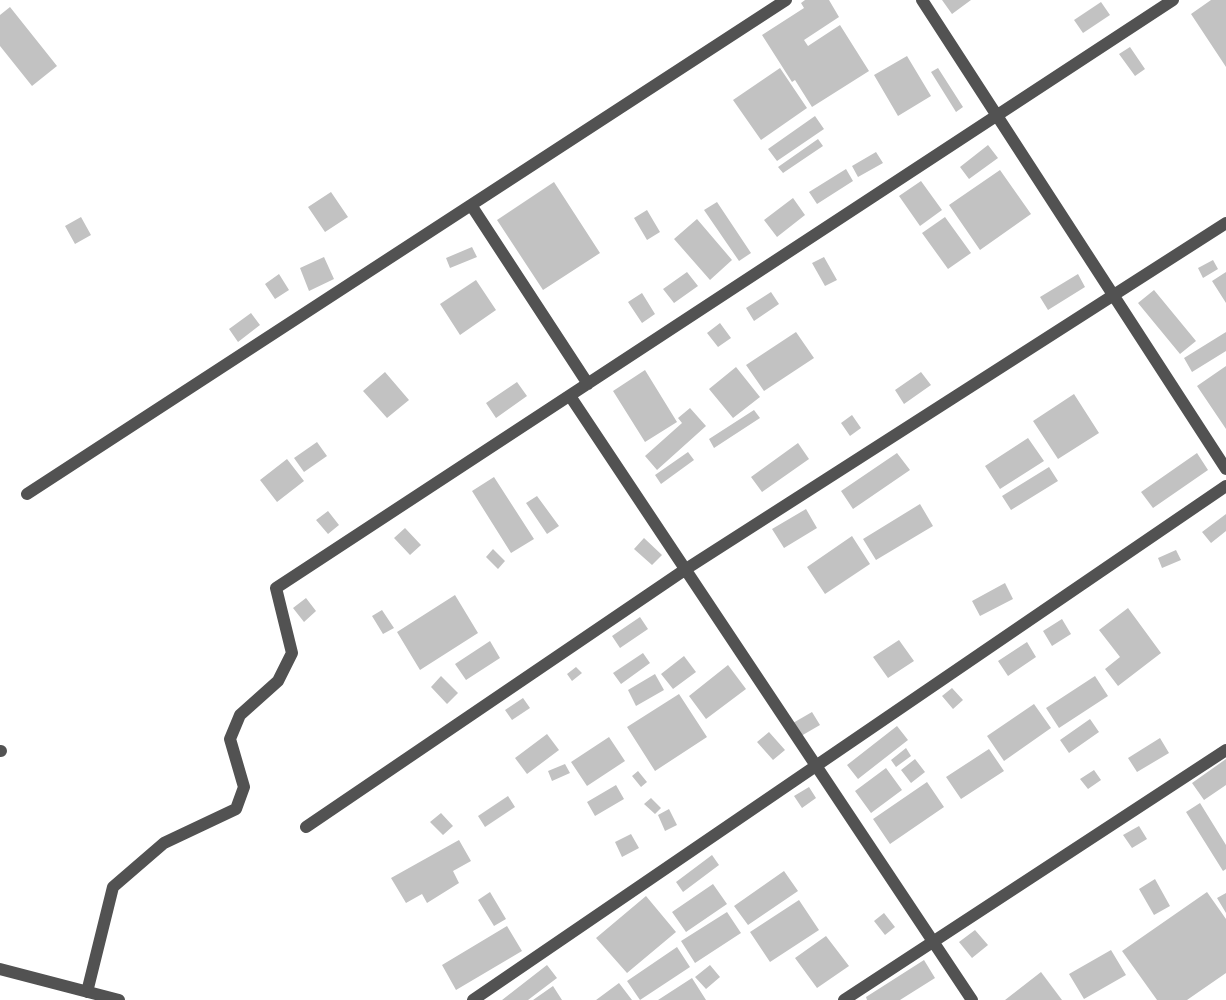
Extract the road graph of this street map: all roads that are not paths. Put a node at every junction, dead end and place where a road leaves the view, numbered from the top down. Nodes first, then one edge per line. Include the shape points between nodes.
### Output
1 (786, 0) edge
2 (922, 0) edge
3 (1173, 0) edge
4 (997, 116) junction
5 (471, 205) junction
6 (1226, 223) edge
7 (1114, 296) junction
8 (588, 384) junction
9 (570, 396) junction
10 (1226, 469) edge
11 (1226, 486) edge
12 (27, 494) dead end
13 (686, 570) junction
14 (1226, 750) edge
15 (816, 766) junction
16 (306, 826) dead end
17 (933, 942) junction
18 (0, 969) edge
19 (87, 992) junction
20 (119, 1000) edge
21 (473, 1000) edge
22 (844, 1000) edge
23 (972, 1000) edge

1 - 5 street
2 - 4 street
3 - 4 street
4 - 7 street
4 - 8 street
5 - 8 street
5 - 12 street
6 - 7 street
7 - 10 street
7 - 13 street
8 - 9 street
9 - 13 street
9 - 19 street via 276,588 292,653 278,681 240,715 230,739 244,787 236,809 164,843 113,887
11 - 15 street
13 - 15 street
13 - 16 street
14 - 17 street
15 - 17 street
15 - 21 street
17 - 22 street
17 - 23 street
18 - 19 street
19 - 20 street

